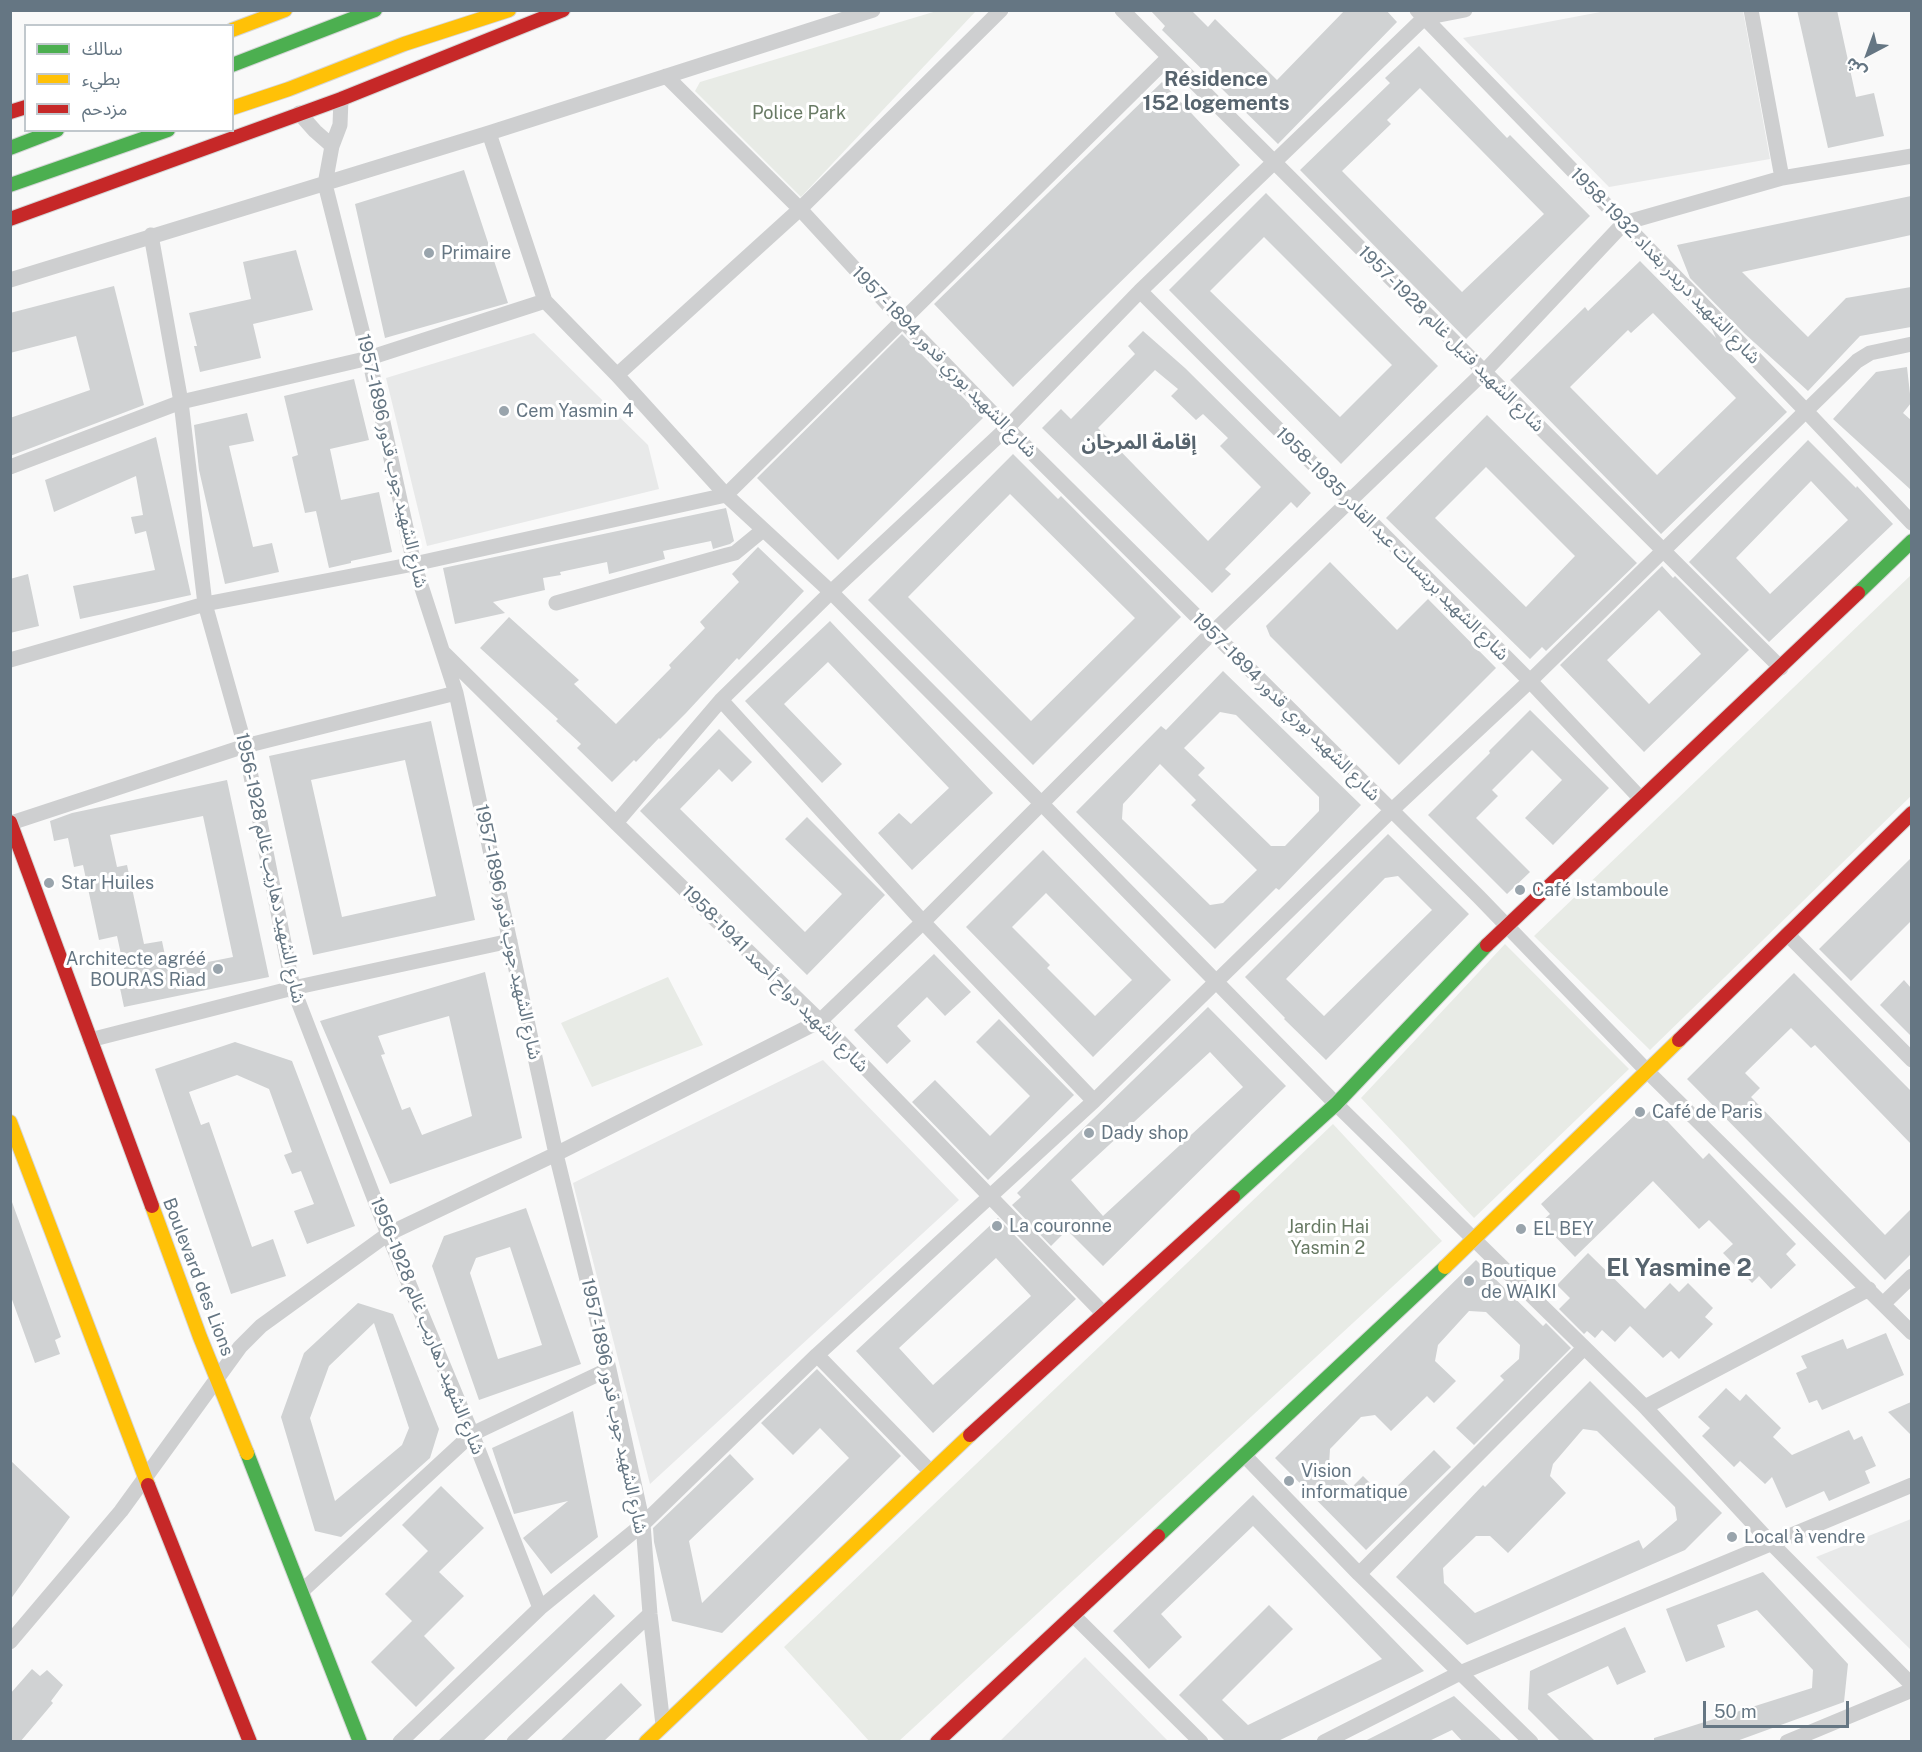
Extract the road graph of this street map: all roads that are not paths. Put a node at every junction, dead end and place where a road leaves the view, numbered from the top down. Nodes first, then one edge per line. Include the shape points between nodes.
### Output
1 (285, 10) edge
2 (375, 10) edge
3 (509, 10) edge
4 (563, 10) edge
5 (873, 10) edge
6 (1001, 10) edge
7 (1122, 10) edge
8 (1465, 10) edge
9 (1751, 10) edge
10 (1421, 14) edge
11 (234, 29) edge
12 (1169, 57) junction
13 (234, 64) edge
14 (666, 76) junction
15 (341, 99) junction
16 (234, 107) edge
17 (300, 113) junction
18 (52, 132) edge
19 (162, 132) edge
20 (489, 133) junction
21 (332, 146) junction
22 (10, 148) edge
23 (1911, 156) edge
24 (1274, 162) junction
25 (1782, 178) junction
26 (325, 184) junction
27 (10, 185) edge
28 (800, 209) junction
29 (10, 219) edge
30 (1624, 223) junction
31 (151, 235) junction
32 (10, 280) edge
33 (1140, 291) junction
34 (545, 301) junction
35 (902, 320) junction
36 (1911, 344) edge
37 (369, 358) junction
38 (1484, 372) junction
39 (617, 375) junction
40 (181, 402) junction
41 (1805, 410) junction
42 (1007, 428) junction
43 (10, 467) edge
44 (726, 495) junction
45 (1350, 501) junction
46 (1911, 523) edge
47 (764, 530) junction
48 (1911, 541) edge
49 (1663, 549) junction
50 (414, 564) junction
51 (831, 592) junction
52 (556, 603) dead end
53 (205, 604) junction
54 (1212, 633) junction
55 (441, 650) junction
56 (10, 660) edge
57 (1781, 668) junction
58 (1530, 681) junction
59 (456, 693) junction
60 (721, 700) junction
61 (245, 746) junction
62 (1641, 799) junction
63 (1042, 804) junction
64 (1392, 810) junction
65 (1911, 813) edge
66 (11, 822) edge
67 (616, 823) junction
68 (923, 922) junction
69 (1505, 926) junction
70 (1787, 934) junction
71 (510, 941) junction
72 (1216, 981) junction
73 (293, 988) junction
74 (820, 1021) junction
75 (90, 1040) junction
76 (1911, 1060) edge
77 (1647, 1071) junction
78 (1094, 1101) junction
79 (1336, 1104) junction
80 (10, 1122) edge
81 (556, 1154) junction
82 (990, 1198) junction
83 (388, 1234) junction
84 (1474, 1240) junction
85 (1911, 1276) edge
86 (1869, 1288) junction
87 (1883, 1304) junction
88 (1103, 1313) junction
89 (1911, 1333) edge
90 (1584, 1348) junction
91 (817, 1355) junction
92 (609, 1369) junction
93 (218, 1379) junction
94 (1645, 1407) junction
95 (472, 1434) junction
96 (1244, 1455) junction
97 (930, 1471) junction
98 (145, 1478) junction
99 (1911, 1485) edge
100 (643, 1524) junction
101 (1772, 1544) junction
102 (1359, 1574) junction
103 (302, 1591) junction
104 (540, 1608) junction
105 (650, 1614) junction
106 (1073, 1615) junction
107 (10, 1642) edge
108 (1460, 1673) junction
109 (1911, 1685) edge
110 (1911, 1690) edge
111 (663, 1725) junction
112 (250, 1742) edge
113 (360, 1742) edge
114 (400, 1742) edge
115 (514, 1742) edge
116 (646, 1742) edge
117 (937, 1742) edge
118 (1201, 1742) edge
119 (1324, 1742) edge
120 (1531, 1742) edge
121 (1787, 1742) edge

1 - 11 main road
2 - 13 main road
3 - 16 main road
4 - 15 main road
5 - 14 street
6 - 28 street
7 - 12 street, شارع الشهيد فتيل غالم 1928-1957
8 - 10 street
9 - 25 street
10 - 24 street
10 - 30 street, شارع الشهيد دريدر بغداد 1932-1958
12 - 24 street, شارع الشهيد فتيل غالم 1928-1957
12 - 35 street
14 - 20 street
14 - 28 street, شارع الشهيد بوري قدور 1894-1957
15 - 17 main road
15 - 21 street, شارع الشهيد جوب قدور 1896-1957 via 340,125
17 - 21 street
17 - 29 main road
18 - 22 main road
19 - 27 main road
20 - 26 street
20 - 34 street
21 - 26 street, شارع الشهيد جوب قدور 1896-1957
23 - 25 street
24 - 33 street
24 - 38 street, شارع الشهيد فتيل غالم 1928-1957
25 - 30 street
26 - 31 street
26 - 37 street, شارع الشهيد جوب قدور 1896-1957
28 - 35 street, شارع الشهيد بوري قدور 1894-1957
28 - 39 street
30 - 38 street
30 - 41 street, شارع الشهيد دريدر بغداد 1932-1958
31 - 32 street
31 - 40 street, شارع الشهيد دهاريب غالم 1928-1956
33 - 42 street
33 - 45 street, شارع الشهيد برينسات عبد القادر 1935-1958
34 - 37 street
34 - 39 street
35 - 42 street, شارع الشهيد بوري قدور 1894-1957
35 - 44 street
36 - 41 street via 1870,353 1857,361
37 - 40 street
37 - 50 street, شارع الشهيد جوب قدور 1896-1957
38 - 45 street
38 - 49 street, شارع الشهيد فتيل غالم 1928-1957
39 - 44 street
40 - 43 street
40 - 53 street, شارع الشهيد دهاريب غالم 1928-1956
41 - 46 street, شارع الشهيد دريدر بغداد 1932-1958
41 - 49 street
42 - 51 street
42 - 54 street, شارع الشهيد بوري قدور 1894-1957
44 - 47 street
44 - 50 street
45 - 54 street
45 - 58 street, شارع الشهيد برينسات عبد القادر 1935-1958
47 - 51 street
47 - 52 street via 735,553
48 - 57 main road
49 - 57 street, شارع الشهيد فتيل غالم 1928-1957
49 - 58 street
50 - 53 street
50 - 55 street, شارع الشهيد جوب قدور 1896-1957
51 - 60 street
51 - 63 street
53 - 56 street
53 - 61 street, شارع الشهيد دهاريب غالم 1928-1956
54 - 63 street
54 - 64 street, شارع الشهيد بوري قدور 1894-1957
55 - 59 street, شارع الشهيد جوب قدور 1896-1957
55 - 67 street, شارع الشهيد دواح أحمد 1941-1958
57 - 62 main road
58 - 62 street, شارع الشهيد برينسات عبد القادر 1935-1958
58 - 64 street
59 - 61 street
59 - 71 street, شارع الشهيد جوب قدور 1896-1957
60 - 67 street
60 - 68 street
61 - 66 street
61 - 73 street, شارع الشهيد دهاريب غالم 1928-1956
62 - 69 main road
63 - 68 street
63 - 72 street
64 - 69 street, شارع الشهيد بوري قدور 1894-1957
64 - 72 street
65 - 70 main road
66 - 75 main road, Boulevard des Lions
67 - 74 street, شارع الشهيد دواح أحمد 1941-1958
68 - 74 street
68 - 78 street
69 - 77 street, شارع الشهيد بوري قدور 1894-1957
69 - 79 main road
70 - 76 street
70 - 77 main road
71 - 73 street
71 - 81 street, شارع الشهيد جوب قدور 1896-1957
72 - 78 street
72 - 79 street
73 - 75 street
73 - 83 street, شارع الشهيد دهاريب غالم 1928-1956
74 - 81 street
74 - 82 street, شارع الشهيد دواح أحمد 1941-1958
75 - 93 main road, Boulevard des Lions
77 - 84 main road
77 - 86 street, شارع الشهيد بوري قدور 1894-1957
78 - 82 street
79 - 84 street
79 - 88 main road
80 - 98 main road
81 - 83 street
81 - 92 street, شارع الشهيد جوب قدور 1896-1957
82 - 88 street, شارع الشهيد دواح أحمد 1941-1958
82 - 91 street
83 - 93 street via 261,1326 240,1347
83 - 95 street, شارع الشهيد دهاريب غالم 1928-1956
84 - 90 street
84 - 96 main road
85 - 87 street
86 - 87 street, شارع الشهيد بوري قدور 1894-1957
86 - 94 street
87 - 89 street, شارع الشهيد بوري قدور 1894-1957
88 - 97 main road
90 - 94 street
90 - 102 street
91 - 97 street
91 - 100 street
92 - 95 street
92 - 100 street, شارع الشهيد جوب قدور 1896-1957
93 - 98 street
93 - 103 main road, Boulevard des Lions
94 - 101 street
95 - 103 street
95 - 104 street, شارع الشهيد دهاريب غالم 1928-1956
96 - 102 street
96 - 106 main road
97 - 111 main road
98 - 107 street
98 - 112 main road
99 - 101 street
100 - 104 street
100 - 105 street, شارع الشهيد جوب قدور 1896-1957
101 - 108 street
101 - 109 street
102 - 108 street
103 - 113 main road, Boulevard des Lions
104 - 114 street
105 - 111 street, شارع الشهيد جوب قدور 1896-1957
105 - 115 street
106 - 117 main road
106 - 118 street
108 - 119 street
108 - 120 street
110 - 121 street
111 - 116 main road

